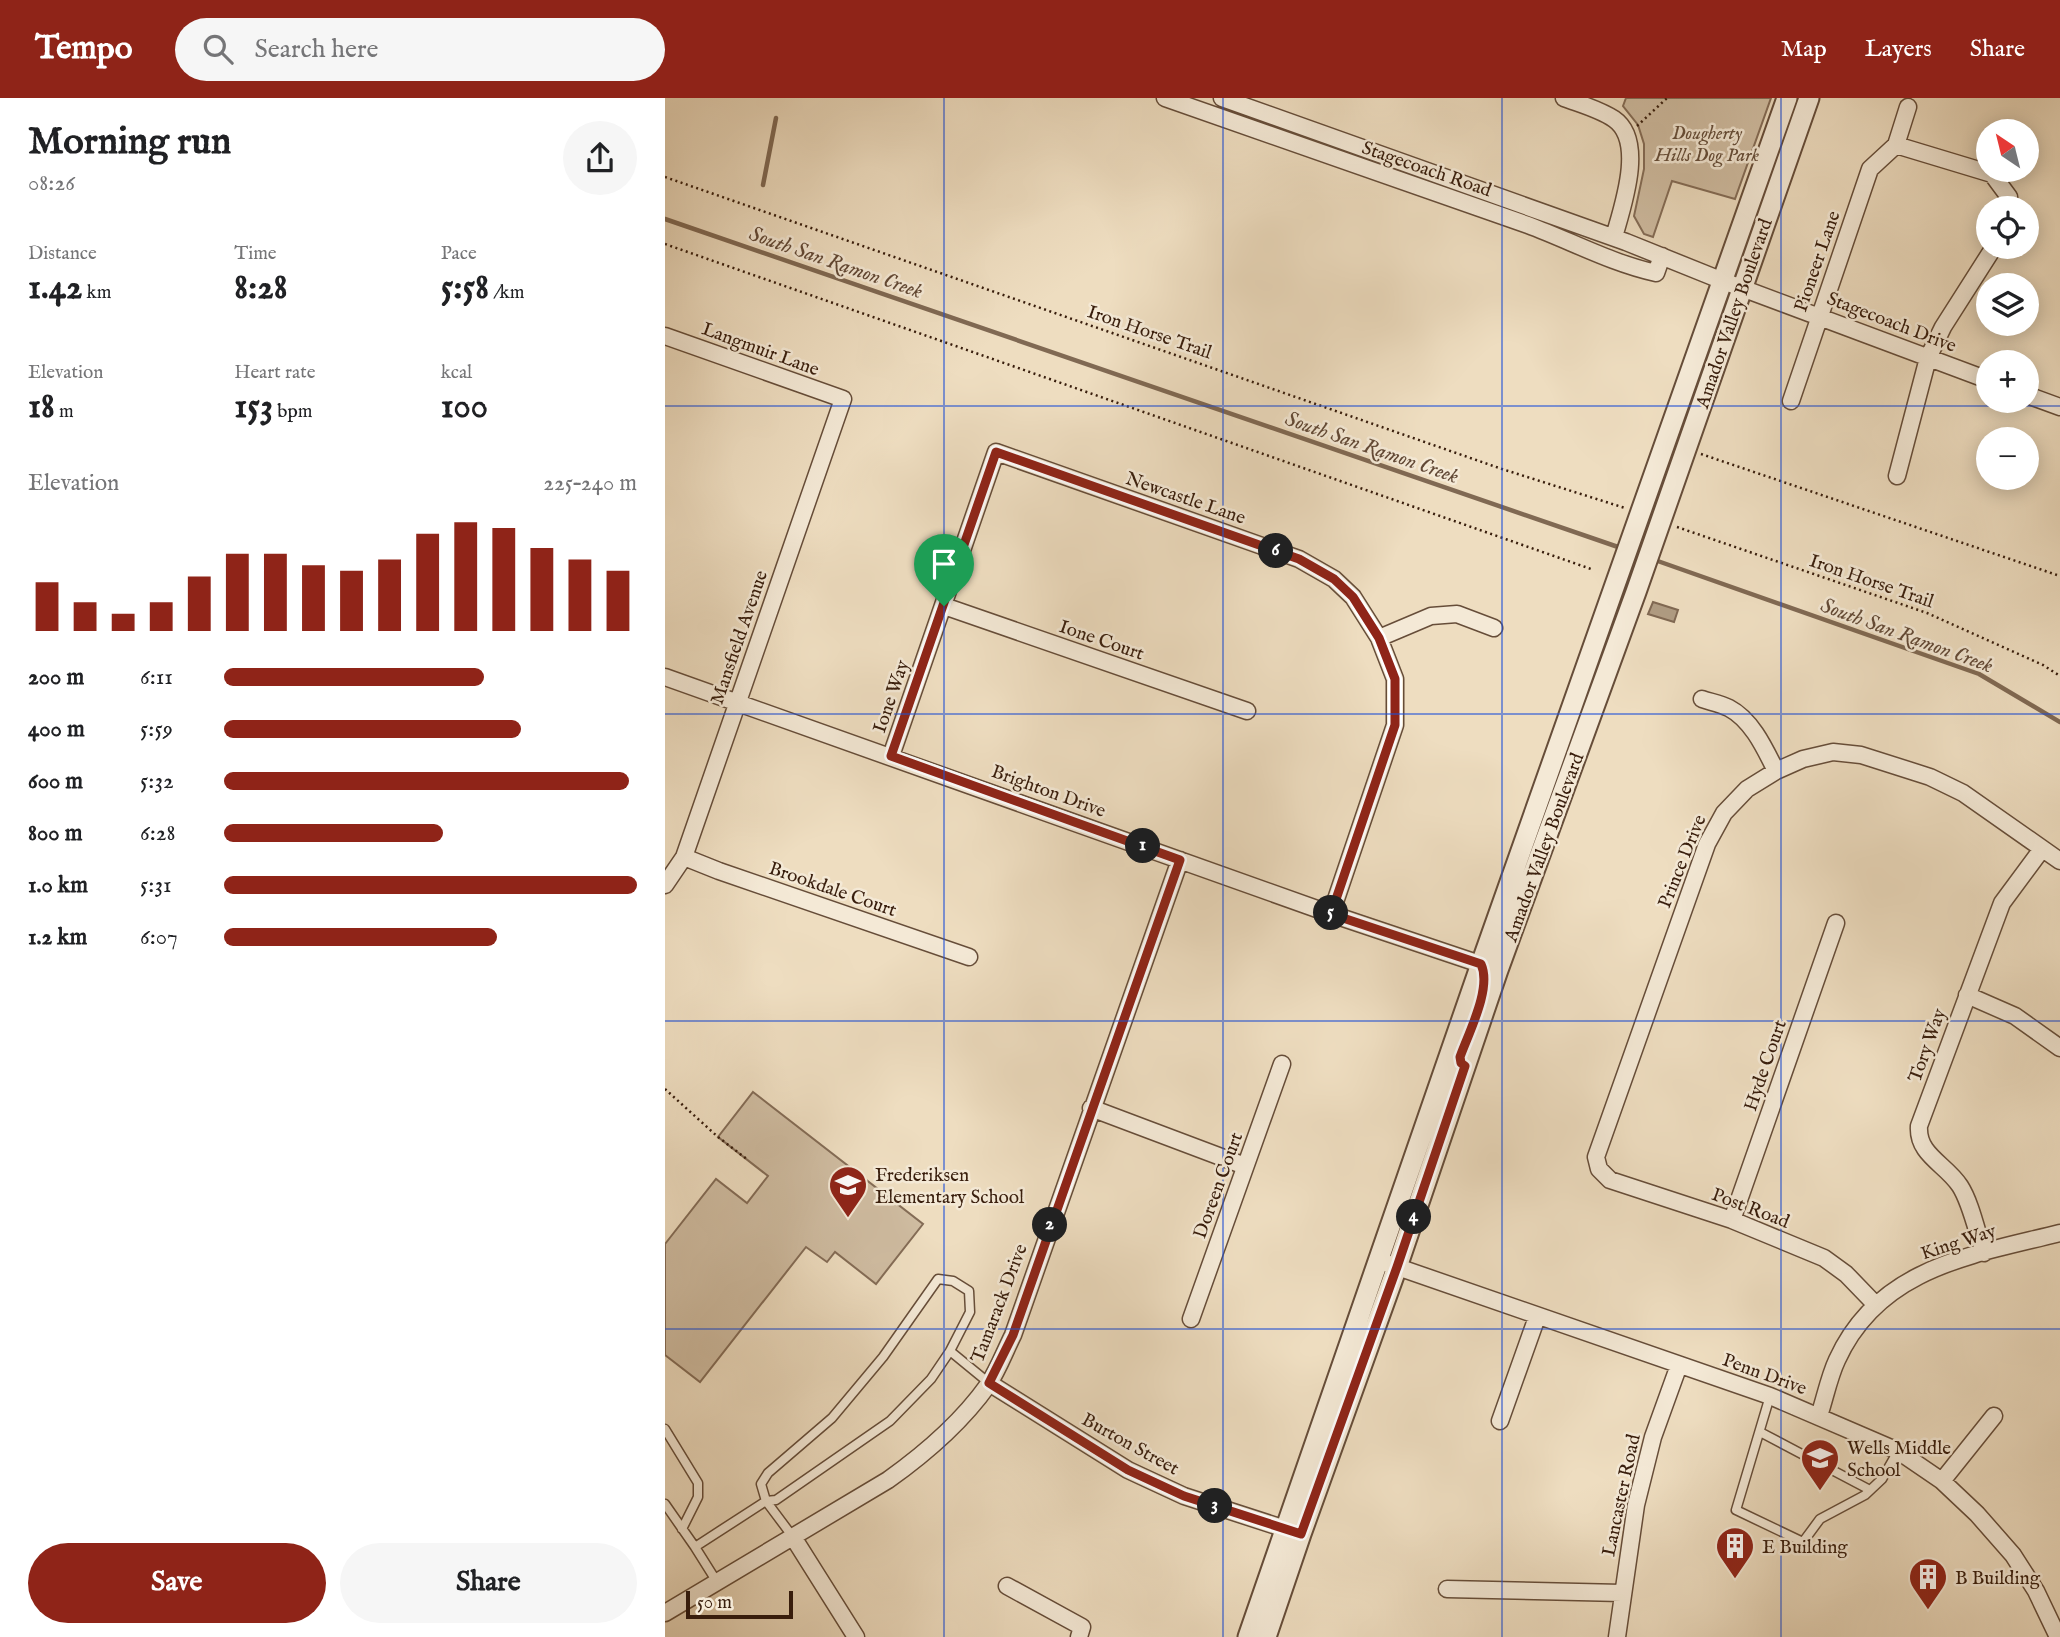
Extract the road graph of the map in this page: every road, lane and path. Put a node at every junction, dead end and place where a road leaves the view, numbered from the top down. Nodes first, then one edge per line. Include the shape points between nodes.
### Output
1 (1165, 98) edge
2 (1564, 98) edge
3 (1667, 98) edge
4 (1787, 98) edge
5 (1809, 98) edge
6 (1223, 99) edge
7 (1908, 107) dead end
8 (1219, 117) junction
9 (1627, 136) junction
10 (1896, 145) junction
11 (1427, 170) junction
12 (665, 177) edge
13 (1421, 187) junction
14 (2009, 196) edge
15 (1614, 237) junction
16 (665, 244) edge
17 (1662, 256) junction
18 (1986, 259) edge
19 (1723, 281) junction
20 (1742, 288) junction
21 (1819, 315) junction
22 (665, 335) edge
23 (1928, 358) junction
24 (1976, 376) edge
25 (2039, 398) edge
26 (843, 399) joint
27 (1791, 401) dead end
28 (2060, 406) edge
29 (996, 452) joint
30 (1701, 454) dead end
31 (1897, 476) dead end
32 (1632, 516) junction
33 (1664, 520) junction
34 (1591, 569) dead end
35 (2060, 576) edge
36 (1616, 584) junction
37 (1636, 592) junction
38 (944, 606) junction
39 (1494, 628) dead end
40 (1379, 638) junction
41 (2060, 676) edge
42 (665, 677) edge
43 (1702, 699) dead end
44 (738, 704) junction
45 (1247, 711) dead end
46 (891, 756) junction
47 (1776, 771) junction
48 (2042, 849) junction
49 (684, 857) junction
50 (1180, 860) junction
51 (2060, 861) edge
52 (665, 885) edge
53 (1331, 914) junction
54 (1836, 923) dead end
55 (968, 957) dead end
56 (1490, 967) junction
57 (1967, 995) junction
58 (2060, 1048) edge
59 (1282, 1064) dead end
60 (665, 1089) edge
61 (1091, 1108) junction
62 (748, 1160) dead end
63 (1245, 1166) junction
64 (1599, 1169) joint
65 (1732, 1220) junction
66 (2060, 1233) edge
67 (1984, 1252) junction
68 (1388, 1264) junction
69 (1876, 1305) junction
70 (1537, 1317) junction
71 (1191, 1319) dead end
72 (950, 1351) junction
73 (1679, 1365) junction
74 (989, 1383) junction
75 (1770, 1396) junction
76 (1819, 1416) junction
77 (1994, 1416) dead end
78 (1500, 1421) dead end
79 (665, 1429) edge
80 (1760, 1432) junction
81 (1898, 1451) junction
82 (1942, 1481) junction
83 (1870, 1490) junction
84 (766, 1502) junction
85 (665, 1504) edge
86 (682, 1529) junction
87 (1292, 1531) junction
88 (793, 1537) junction
89 (695, 1547) junction
90 (717, 1582) junction
91 (1007, 1586) dead end
92 (1447, 1589) dead end
93 (1622, 1593) junction
94 (665, 1613) edge
95 (1080, 1632) edge
96 (856, 1637) edge
97 (1248, 1637) edge
98 (1266, 1637) edge
99 (1617, 1637) edge
100 (2059, 1637) edge

1 - 8 street, Stagecoach Road
2 - 9 street via 1615,120
3 - 9 path
4 - 19 street, Amador Valley Boulevard
5 - 20 street, Amador Valley Boulevard
6 - 8 street
6 - 11 street, Stagecoach Road
7 - 10 street, Pioneer Lane
8 - 13 street, Stagecoach Road
9 - 15 street via 1628,187
10 - 14 street via 1992,174
10 - 21 street, Pioneer Lane via 1870,169
11 - 13 street
11 - 15 street, Stagecoach Road
12 - 32 path, Iron Horse Trail
13 - 17 street, Stagecoach Road via 1640,270 1656,273
15 - 17 street, Stagecoach Road
16 - 34 path
17 - 19 street, Stagecoach Road
18 - 23 street
19 - 20 street, Stagecoach Road
19 - 32 street, Amador Valley Boulevard via 1646,498
20 - 21 street, Stagecoach Drive
20 - 33 street, Amador Valley Boulevard
21 - 23 street, Stagecoach Drive
21 - 27 street, Pioneer Lane
22 - 26 street, Langmuir Lane
23 - 24 street, Stagecoach Drive
23 - 31 street
25 - 28 street
26 - 44 street, Mansfield Avenue
29 - 38 street, Ione Way
29 - 40 street, Newcastle Lane via 1299,559 1334,579 1353,597
30 - 35 path
32 - 36 street, Amador Valley Boulevard
33 - 37 street, Amador Valley Boulevard
33 - 41 path, Iron Horse Trail via 1927,613
36 - 37 street
36 - 56 street, Amador Valley Boulevard
37 - 56 street, Amador Valley Boulevard
38 - 45 street, Ione Court
38 - 46 street, Ione Way
39 - 40 street via 1457,614 1431,616
40 - 53 street, Newcastle Lane via 1395,679 1395,725
42 - 44 street, Brighton Drive
43 - 47 street via 1742,718
44 - 46 street, Brighton Drive
44 - 49 street, Mansfield Avenue
46 - 50 street, Brighton Drive
47 - 48 street, Prince Drive via 1833,752 1861,755 1963,793
47 - 64 street, Prince Drive via 1747,789 1724,813 1707,844 1596,1157
48 - 51 street, Prince Drive
48 - 57 street, Tory Way via 2002,903
49 - 52 street, Mansfield Avenue
49 - 55 street, Brookdale Court
50 - 53 street, Brighton Drive
50 - 61 street, Tamarack Drive
53 - 56 street, Brighton Drive
54 - 65 street, Hyde Court
56 - 68 street, Amador Valley Boulevard
56 - 68 street, Amador Valley Boulevard via 1460,1057 1465,1066
57 - 58 street via 2015,1016
57 - 67 street, Tory Way via 1918,1138 1961,1187
59 - 63 street, Doreen Court
60 - 62 path
61 - 63 street
61 - 74 street, Tamarack Drive via 1013,1335
63 - 71 street, Doreen Court
64 - 65 street, Post Road via 1610,1180
65 - 69 street, Post Road via 1824,1258
66 - 67 street, King Way
67 - 69 street, King Way via 1938,1265
68 - 70 street, Penn Drive
68 - 87 street, Amador Valley Boulevard
69 - 76 street, King Way via 1837,1360
70 - 73 street, Penn Drive
70 - 78 street
72 - 74 lane
72 - 84 lane via 931,1379 890,1420 776,1500
72 - 84 lane via 970,1312 969,1291 953,1281 938,1279 883,1357 832,1418 768,1473 761,1484
73 - 75 street, Penn Drive
73 - 93 street, Lancaster Road via 1653,1437
74 - 87 street, Burton Street via 1128,1470 1184,1496
74 - 88 street, Tamarack Drive via 918,1459
75 - 76 street, Penn Drive
75 - 80 lane
76 - 81 street, Penn Drive
77 - 82 street
79 - 86 lane via 698,1483 698,1497
80 - 83 lane
80 - 83 lane via 1736,1510 1803,1542 1820,1519
81 - 82 street, Penn Drive
81 - 83 lane
82 - 100 street, Penn Drive via 2013,1555
84 - 88 lane
84 - 89 lane
85 - 86 lane
86 - 89 lane
87 - 97 street, Amador Valley Boulevard
87 - 98 street, Amador Valley Boulevard
88 - 90 street, Tamarack Drive
88 - 96 street
89 - 90 lane
90 - 94 street, Tamarack Drive
91 - 95 street
92 - 93 street
93 - 99 street, Lancaster Road

